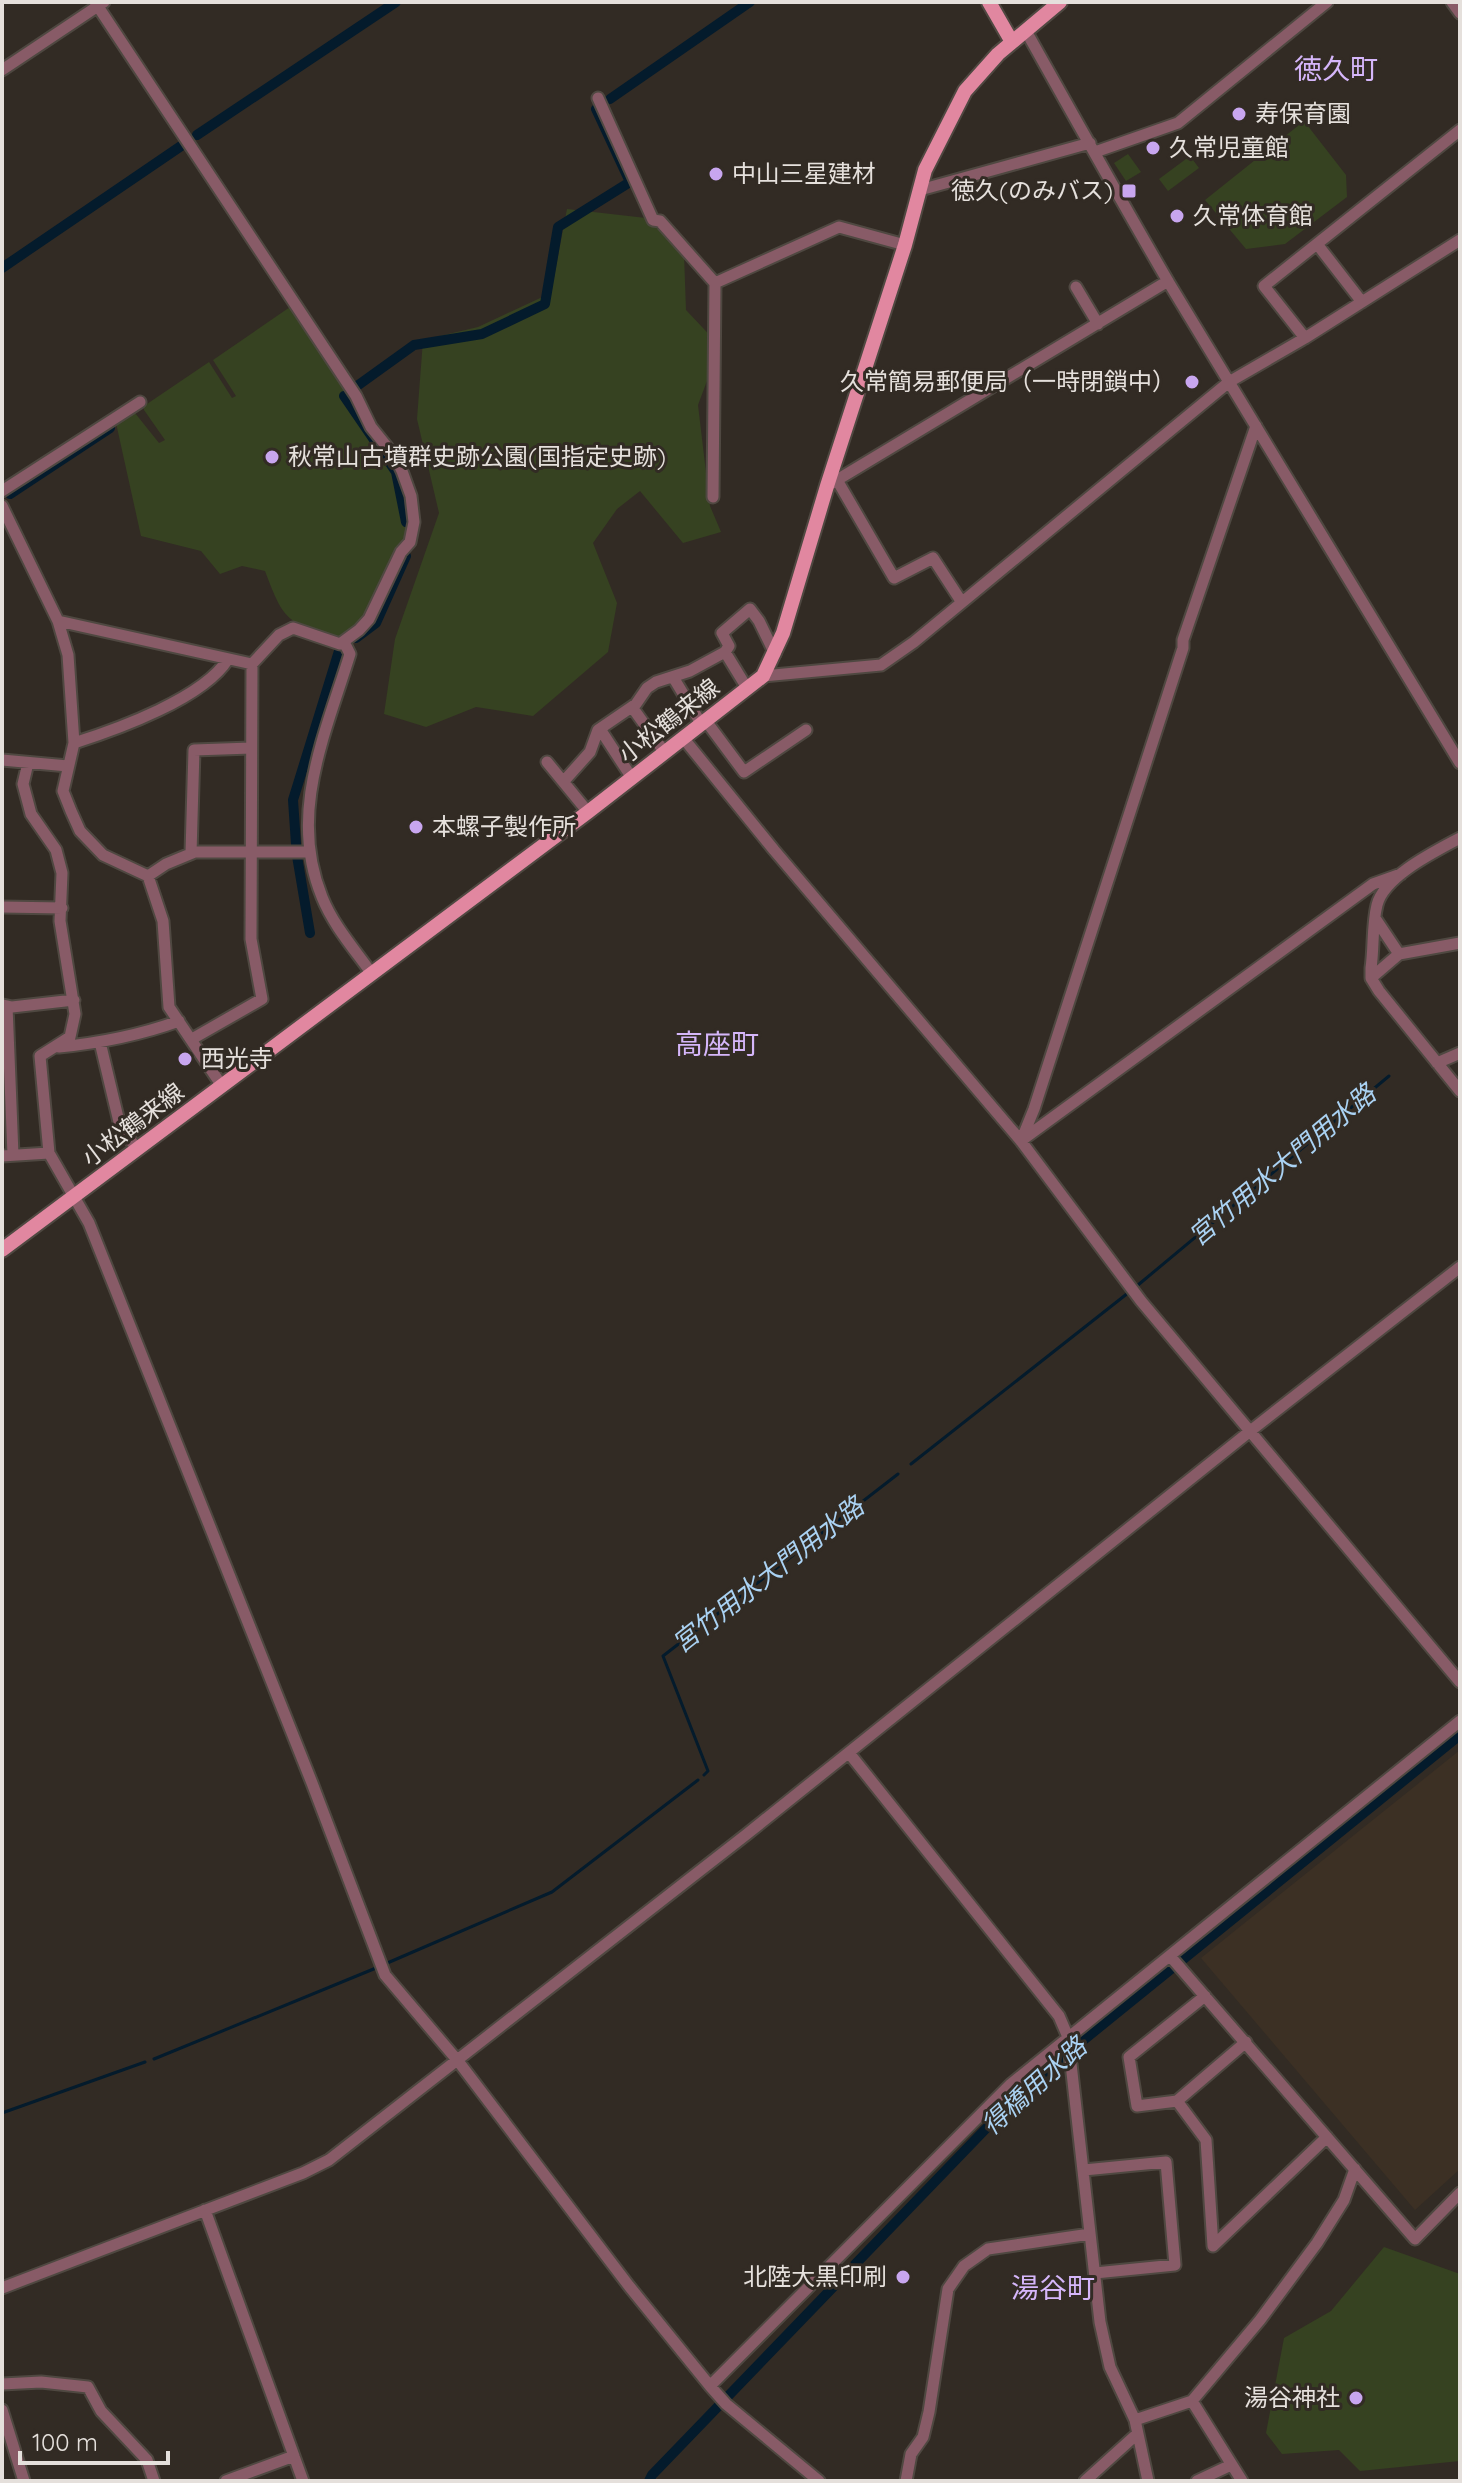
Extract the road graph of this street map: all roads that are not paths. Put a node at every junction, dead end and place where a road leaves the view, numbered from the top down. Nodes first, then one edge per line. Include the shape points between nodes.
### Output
1 (989, 2) edge
2 (1452, 2) edge
3 (99, 3) edge
4 (1325, 3) edge
5 (1051, 5) edge
6 (1460, 13) edge
7 (1026, 31) junction
8 (1012, 42) junction
9 (2, 70) edge
10 (598, 98) dead end
11 (1460, 130) edge
12 (1093, 148) junction
13 (920, 190) junction
14 (1460, 240) edge
15 (1317, 244) junction
16 (905, 245) junction
17 (1168, 281) junction
18 (715, 283) junction
19 (1076, 287) dead end
20 (1362, 302) junction
21 (1098, 324) junction
22 (1305, 338) junction
23 (1229, 382) junction
24 (140, 402) dead end
25 (1256, 426) junction
26 (832, 483) junction
27 (2, 491) edge
28 (713, 497) dead end
29 (2, 506) edge
30 (961, 601) junction
31 (58, 621) junction
32 (344, 642) junction
33 (725, 652) junction
34 (775, 654) junction
35 (228, 659) junction
36 (252, 664) junction
37 (763, 676) junction
38 (673, 677) junction
39 (747, 688) junction
40 (632, 707) junction
41 (704, 723) junction
42 (600, 729) junction
43 (806, 730) dead end
44 (684, 739) junction
45 (74, 743) junction
46 (251, 748) junction
47 (665, 753) junction
48 (2, 760) edge
49 (547, 762) dead end
50 (28, 763) junction
51 (1460, 763) edge
52 (68, 766) junction
53 (632, 778) junction
54 (564, 781) junction
55 (588, 812) junction
56 (1460, 838) edge
57 (251, 850) junction
58 (310, 852) junction
59 (191, 853) junction
60 (1401, 874) junction
61 (148, 876) junction
62 (2, 907) edge
63 (62, 908) junction
64 (1375, 918) junction
65 (1460, 943) edge
66 (1399, 954) junction
67 (372, 974) junction
68 (1371, 978) junction
69 (74, 1000) junction
70 (4, 1005) edge
71 (179, 1021) junction
72 (192, 1039) junction
73 (100, 1042) junction
74 (54, 1047) junction
75 (1460, 1053) edge
76 (1437, 1063) junction
77 (222, 1086) junction
78 (1460, 1091) edge
79 (1021, 1141) junction
80 (137, 1149) junction
81 (49, 1153) junction
82 (8, 1155) edge
83 (75, 1195) junction
84 (2, 1250) edge
85 (1460, 1267) edge
86 (1249, 1432) junction
87 (1460, 1682) edge
88 (1460, 1721) edge
89 (849, 1753) junction
90 (1175, 1962) junction
91 (1205, 1996) junction
92 (1069, 2040) junction
93 (1246, 2042) junction
94 (458, 2061) junction
95 (1177, 2101) junction
96 (1327, 2137) junction
97 (1355, 2169) junction
98 (1084, 2170) junction
99 (1460, 2193) edge
100 (205, 2210) junction
101 (1090, 2234) junction
102 (1095, 2273) junction
103 (2, 2288) edge
104 (2, 2384) edge
105 (718, 2395) junction
106 (1192, 2401) junction
107 (2, 2410) edge
108 (1135, 2420) junction
109 (1137, 2434) junction
110 (294, 2456) junction
111 (1231, 2465) junction
112 (24, 2481) edge
113 (154, 2481) edge
114 (226, 2481) edge
115 (303, 2481) edge
116 (819, 2481) edge
117 (906, 2481) edge
118 (1085, 2481) edge
119 (1148, 2481) edge
120 (1197, 2481) edge
121 (1242, 2481) edge

1 - 8 main road
2 - 6 street
3 - 9 street
3 - 32 street via 402,471 414,522 410,542 369,619
4 - 12 street via 1178,123
5 - 7 main road, 小松鶴来線
7 - 8 main road, 小松鶴来線
7 - 12 street
8 - 13 main road, 小松鶴来線 via 965,91
10 - 18 street via 653,220 660,221
11 - 15 street
12 - 13 street
12 - 17 street
13 - 16 main road, 小松鶴来線
14 - 20 street
15 - 20 street
15 - 22 street via 1264,286
16 - 18 street via 839,227
16 - 26 main road, 小松鶴来線
17 - 21 street
17 - 23 street
18 - 28 street
19 - 21 street
20 - 22 street
21 - 26 street
22 - 23 street
23 - 25 street
23 - 30 street
24 - 27 street
25 - 51 street
25 - 79 street
26 - 30 street via 894,578 933,558
26 - 34 main road, 小松鶴来線
29 - 31 street
30 - 37 street via 881,665
31 - 35 street
31 - 45 street via 68,655
32 - 36 street via 293,628
32 - 58 street via 350,654 311,782 306,829
33 - 34 street via 729,646 722,633 750,609
33 - 38 street
33 - 39 street
34 - 37 main road, 小松鶴来線
35 - 36 street
35 - 45 street via 220,673 198,689 112,731
36 - 46 street
37 - 39 main road, 小松鶴来線
38 - 40 street via 647,688
38 - 41 street
39 - 41 main road, 小松鶴来線
40 - 42 street
40 - 47 street
41 - 43 street via 744,772
41 - 44 main road, 小松鶴来線
42 - 53 street
42 - 54 street via 590,752
44 - 47 main road, 小松鶴来線
44 - 79 street
45 - 52 street
46 - 57 street
46 - 59 street via 194,750
47 - 53 main road, 小松鶴来線
48 - 50 street
49 - 54 street
50 - 52 street
50 - 63 street via 23,784 31,814 56,850
52 - 61 street via 63,791 80,831 103,855
53 - 55 main road, 小松鶴来線
54 - 55 street
55 - 67 main road, 小松鶴来線
56 - 60 street
57 - 58 street
57 - 59 street
57 - 72 street via 251,939 262,999
58 - 67 street via 323,899
59 - 61 street
60 - 64 street via 1382,893
60 - 79 street via 1373,884
61 - 71 street via 163,921 169,1007
62 - 63 street
63 - 69 street
64 - 66 street
64 - 68 street
65 - 66 street
66 - 68 street
67 - 77 main road, 小松鶴来線
68 - 76 street
69 - 70 street
69 - 74 street via 70,1037
70 - 82 street
71 - 72 street
71 - 73 street
72 - 77 street
73 - 74 street
73 - 80 street via 120,1126
74 - 81 street via 40,1056
75 - 76 street
76 - 78 street
77 - 80 main road, 小松鶴来線
79 - 86 street via 1141,1301
80 - 83 main road, 小松鶴来線
81 - 82 street
81 - 83 street
83 - 84 main road, 小松鶴来線
83 - 94 street via 385,1975
85 - 86 street
86 - 87 street
86 - 89 street
88 - 90 street
89 - 92 street via 1059,2016
89 - 94 street
90 - 91 street
90 - 92 street
91 - 93 street
91 - 95 street via 1129,2057 1137,2106
92 - 98 street
92 - 105 street via 1011,2084
93 - 95 street
93 - 96 street
94 - 100 street via 329,2160
94 - 105 street
95 - 96 street via 1206,2140 1213,2246
96 - 97 street
97 - 99 street via 1415,2239
97 - 106 street via 1344,2200 1317,2243
98 - 101 street
98 - 102 street via 1166,2162 1175,2265
100 - 103 street
100 - 110 street
101 - 102 street
101 - 117 street via 988,2249 964,2266 948,2289 926,2425 911,2454
102 - 108 street via 1110,2367
104 - 113 street via 88,2387 101,2411 147,2460
105 - 116 street
106 - 108 street
106 - 111 street
107 - 112 street
108 - 109 street
109 - 118 street
109 - 119 street
110 - 114 street
110 - 115 street
111 - 120 street
111 - 121 street

